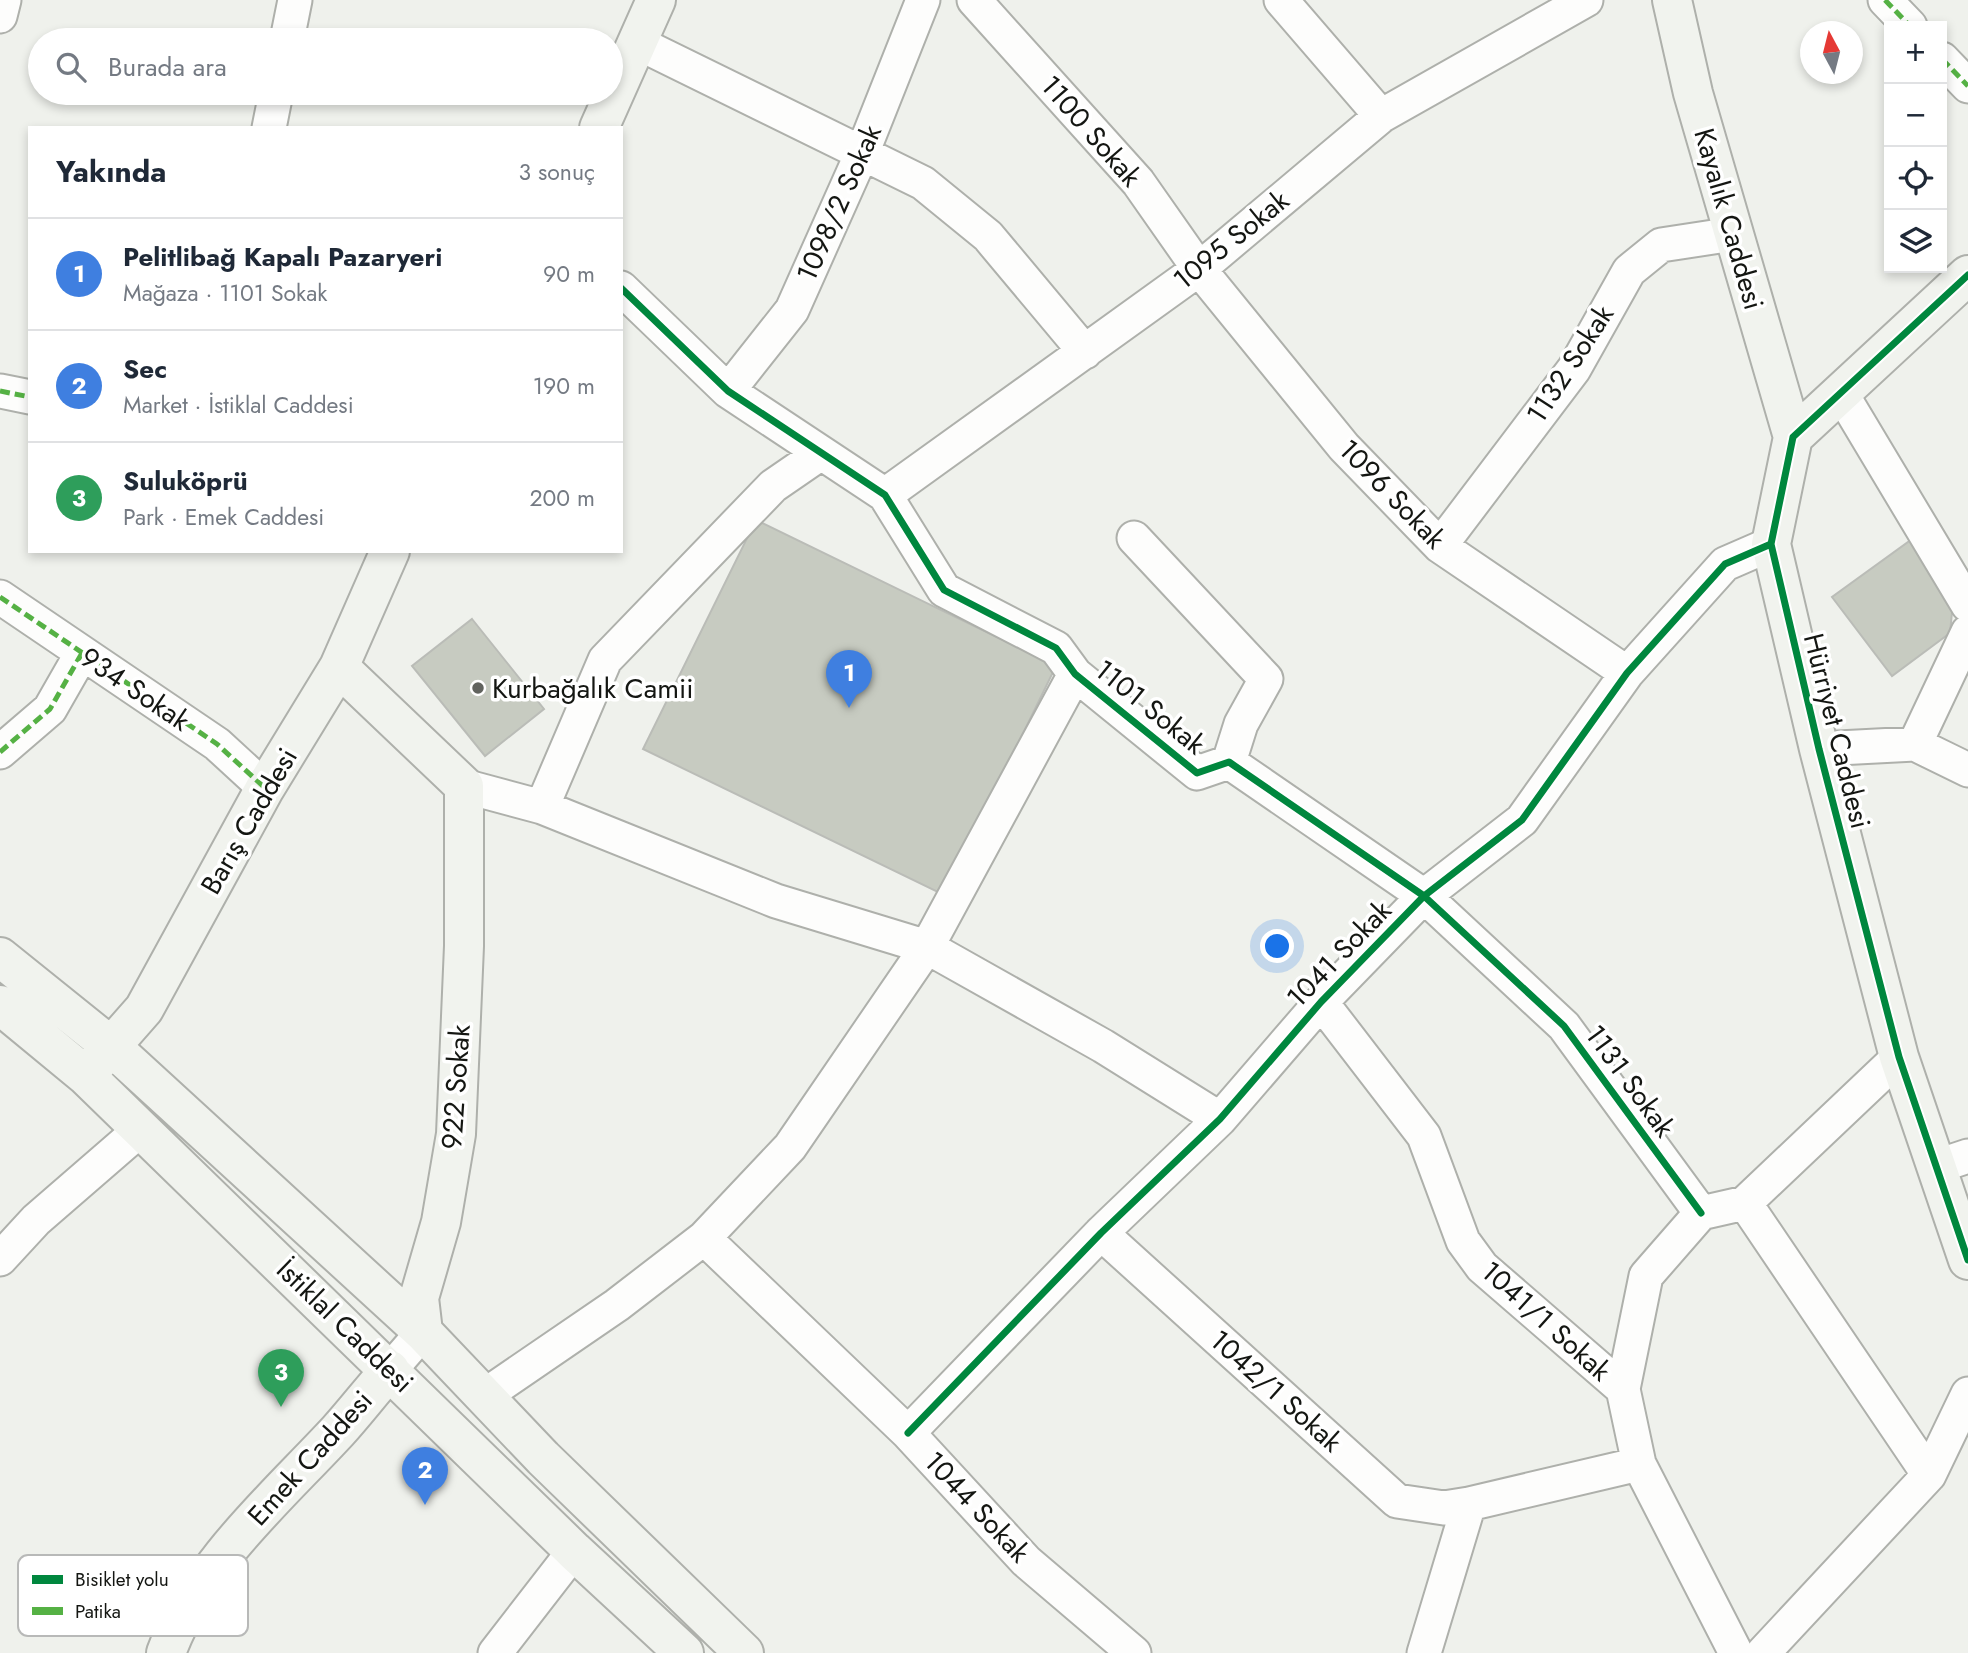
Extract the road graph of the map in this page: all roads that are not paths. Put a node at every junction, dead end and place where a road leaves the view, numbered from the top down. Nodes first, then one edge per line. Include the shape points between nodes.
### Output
1 (4, 0) edge
2 (295, 0) edge
3 (923, 0) edge
4 (974, 0) edge
5 (1281, 0) edge
6 (1586, 0) edge
7 (1672, 0) edge
8 (1885, 0) edge
9 (657, 2) edge
10 (0, 16) edge
11 (1905, 21) edge
12 (289, 28) edge
13 (638, 43) junction
14 (1947, 64) edge
15 (623, 75) edge
16 (1968, 86) edge
17 (274, 105) edge
18 (609, 105) edge
19 (1381, 116) junction
20 (270, 126) edge
21 (599, 126) edge
22 (863, 151) junction
23 (1733, 234) junction
24 (1199, 269) junction
25 (1968, 275) edge
26 (623, 290) edge
27 (1085, 352) junction
28 (0, 391) edge
29 (728, 391) junction
30 (1840, 393) junction
31 (28, 397) edge
32 (1793, 437) junction
33 (821, 453) junction
34 (886, 495) junction
35 (1134, 538) dead end
36 (1772, 544) junction
37 (1440, 546) junction
38 (389, 553) edge
39 (0, 597) edge
40 (1968, 605) edge
41 (1968, 632) edge
42 (82, 653) junction
43 (339, 667) junction
44 (1627, 673) junction
45 (1075, 674) junction
46 (1915, 744) junction
47 (1819, 749) junction
48 (0, 752) edge
49 (1229, 762) junction
50 (1968, 770) edge
51 (464, 786) junction
52 (265, 788) junction
53 (542, 807) junction
54 (1424, 896) junction
55 (927, 947) junction
56 (0, 957) edge
57 (1321, 1002) junction
58 (0, 1004) edge
59 (113, 1048) junction
60 (1899, 1056) junction
61 (85, 1075) junction
62 (1220, 1119) junction
63 (141, 1129) junction
64 (1951, 1162) edge
65 (1745, 1203) junction
66 (1701, 1213) junction
67 (1101, 1233) junction
68 (704, 1238) junction
69 (0, 1259) edge
70 (1968, 1260) edge
71 (423, 1332) junction
72 (390, 1370) junction
73 (1623, 1389) junction
74 (1968, 1394) edge
75 (484, 1396) junction
76 (908, 1433) junction
77 (1639, 1464) junction
78 (1929, 1475) junction
79 (1469, 1504) junction
80 (574, 1551) junction
81 (226, 1555) edge
82 (172, 1636) edge
83 (506, 1648) edge
84 (166, 1653) edge
85 (684, 1653) edge
86 (744, 1653) edge
87 (1134, 1653) edge
88 (1424, 1653) edge
89 (1737, 1653) edge
90 (1763, 1653) edge

1 - 10 street
2 - 12 street
3 - 22 street, 1098/2 Sokak
4 - 24 street, 1100 Sokak via 1138,182
5 - 19 street
6 - 19 street, 1095 Sokak
7 - 23 main road, Kayalık Caddesi
8 - 11 street
9 - 13 main road
13 - 15 main road
13 - 22 street
14 - 16 street
17 - 20 street
18 - 21 main road
19 - 24 street, 1095 Sokak
22 - 27 street via 923,183 988,236
22 - 29 street, 1098/2 Sokak via 792,310
23 - 32 main road, Kayalık Caddesi
23 - 37 street, 1132 Sokak via 1661,244 1629,271 1574,369
24 - 27 street, 1095 Sokak
24 - 37 street, 1096 Sokak via 1345,447
25 - 30 main road
26 - 29 street
27 - 34 street, 1095 Sokak
28 - 31 street
29 - 33 street
30 - 32 main road
30 - 40 street
32 - 36 main road, Hürriyet Caddesi
33 - 34 street
33 - 53 street via 773,485 605,660
34 - 45 street, 1101 Sokak via 944,590 1056,648
35 - 49 street via 1266,679 1241,724
36 - 44 street, 1041 Sokak via 1725,564
36 - 47 main road, Hürriyet Caddesi
37 - 44 street, 1096 Sokak
38 - 43 main road, Barış Caddesi
39 - 42 street, 934 Sokak
41 - 46 street
42 - 48 street via 50,709
42 - 52 street, 934 Sokak via 217,744
43 - 51 main road
43 - 52 main road, Barış Caddesi
44 - 54 street, 1041 Sokak via 1522,820
45 - 49 street, 1101 Sokak via 1196,773
45 - 55 street
46 - 47 street
46 - 50 street
47 - 60 main road, Hürriyet Caddesi
49 - 54 street, 1101 Sokak
51 - 53 street
51 - 71 main road, 922 Sokak via 464,946 456,1134 441,1222 419,1298
52 - 59 main road, Barış Caddesi via 145,1009
53 - 55 street via 776,901
54 - 57 street, 1041 Sokak
54 - 66 street, 1131 Sokak via 1564,1026
55 - 62 street via 1103,1046
55 - 68 street via 790,1147
56 - 59 main road, İstiklal Caddesi
57 - 62 street, 1041 Sokak
57 - 73 street, 1041/1 Sokak via 1424,1136 1463,1241 1482,1267
58 - 61 main road, İstiklal Caddesi
59 - 61 main road, Barış Caddesi
59 - 71 main road, İstiklal Caddesi
60 - 64 main road, Hürriyet Caddesi
60 - 65 street
61 - 63 main road, İstiklal Caddesi
62 - 67 street, 1041 Sokak
63 - 69 street via 36,1220
63 - 72 main road, İstiklal Caddesi
64 - 70 main road, Hürriyet Caddesi
65 - 66 street
65 - 78 street
66 - 73 street via 1646,1276
67 - 76 street, 1041 Sokak
67 - 79 street, 1042/1 Sokak via 1397,1501 1444,1508
68 - 75 street via 617,1305
68 - 76 street, 1044 Sokak
71 - 72 street
71 - 75 main road, İstiklal Caddesi
72 - 80 main road, İstiklal Caddesi
72 - 81 main road, Emek Caddesi
73 - 77 street
74 - 78 street
75 - 86 main road, İstiklal Caddesi
76 - 87 street, 1044 Sokak via 1026,1561
77 - 79 street, 1042/1 Sokak
77 - 89 street
78 - 90 street
79 - 88 street
80 - 83 street
80 - 85 main road, İstiklal Caddesi
82 - 84 main road, Emek Caddesi

